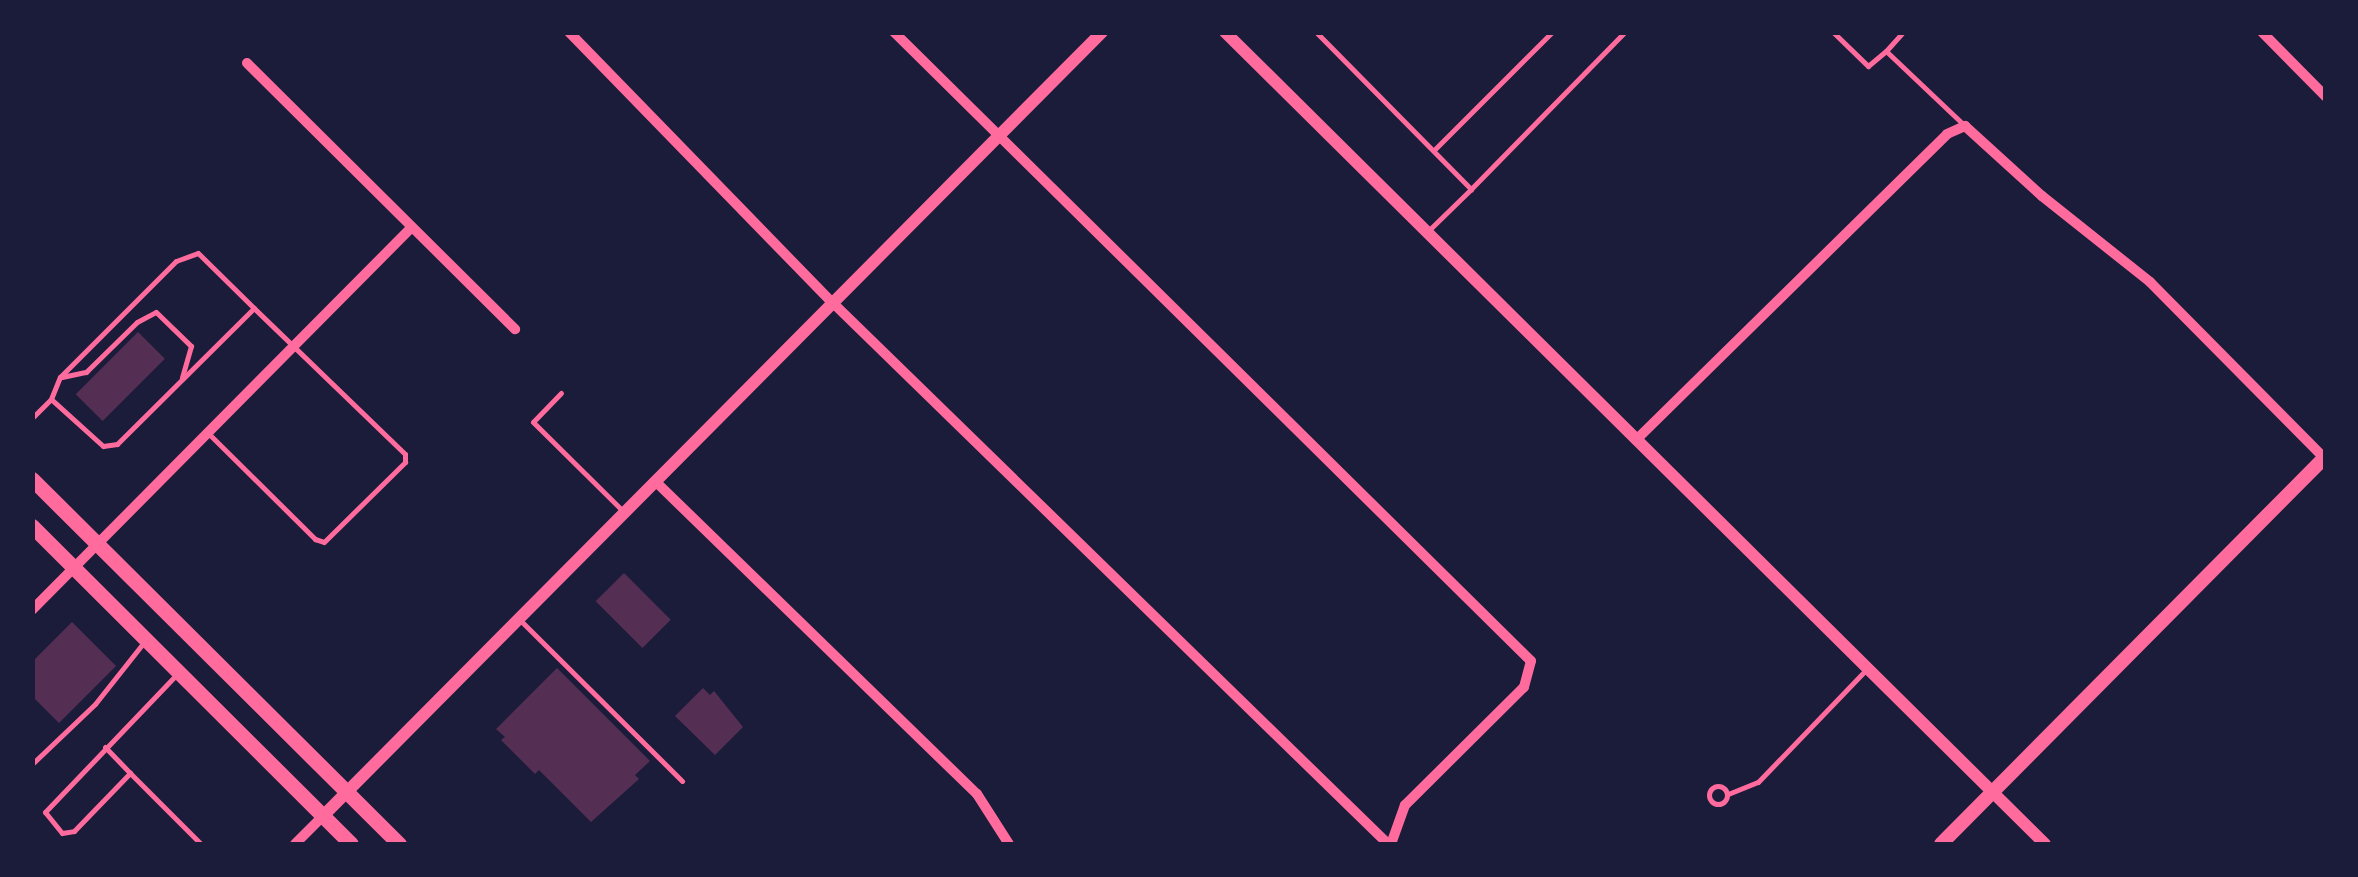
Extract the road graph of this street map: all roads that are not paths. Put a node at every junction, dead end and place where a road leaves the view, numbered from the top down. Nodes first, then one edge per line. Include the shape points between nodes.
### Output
1 (569, 32) edge
2 (894, 32) edge
3 (1102, 32) edge
4 (1224, 32) edge
5 (1316, 32) edge
6 (1552, 32) edge
7 (1624, 32) edge
8 (1832, 32) edge
9 (1903, 32) edge
10 (2262, 32) edge
11 (1886, 51) junction
12 (247, 63) dead end
13 (2326, 96) edge
14 (1965, 126) junction
15 (998, 136) junction
16 (1433, 151) junction
17 (1471, 188) junction
18 (410, 228) junction
19 (1427, 233) junction
20 (832, 302) junction
21 (254, 308) junction
22 (515, 329) dead end
23 (293, 347) junction
24 (60, 378) junction
25 (181, 381) junction
26 (560, 393) dead end
27 (51, 399) junction
28 (32, 418) edge
29 (208, 433) junction
30 (1636, 440) junction
31 (2325, 457) edge
32 (32, 479) edge
33 (655, 481) junction
34 (624, 512) junction
35 (32, 526) edge
36 (98, 544) junction
37 (74, 567) junction
38 (32, 610) edge
39 (519, 618) junction
40 (146, 639) junction
41 (1867, 668) junction
42 (179, 672) junction
43 (105, 747) junction
44 (32, 764) edge
45 (130, 773) junction
46 (682, 781) dead end
47 (346, 792) junction
48 (1992, 793) junction
49 (1728, 794) dead end
50 (323, 816) junction
51 (202, 844) edge
52 (295, 844) edge
53 (351, 844) edge
54 (399, 844) edge
55 (1009, 844) edge
56 (1390, 844) edge
57 (1941, 844) edge
58 (2045, 844) edge

1 - 20 street
2 - 15 street
3 - 15 street
4 - 19 street
5 - 16 lane
6 - 16 lane
7 - 17 lane
8 - 11 lane via 1868,66
9 - 11 lane
10 - 13 street
11 - 14 lane
12 - 18 street
14 - 30 street via 1947,134
14 - 31 street via 2150,282
15 - 20 street
15 - 56 street via 1531,662 1524,686 1405,805
16 - 17 lane
17 - 19 lane
18 - 22 street
18 - 23 street
19 - 30 street
20 - 33 street
20 - 56 street
21 - 23 lane
21 - 24 lane via 198,253 176,260
21 - 25 lane
23 - 29 street
23 - 29 lane via 405,454 405,462 324,542
24 - 25 lane via 86,372 156,312 191,346
24 - 27 lane
25 - 27 lane via 117,444 103,446
26 - 34 lane via 532,422
27 - 28 lane
29 - 36 street
30 - 41 street
31 - 48 main road
32 - 36 main road
33 - 34 street
33 - 55 street via 977,794
34 - 39 street
35 - 37 main road
36 - 37 street
36 - 47 main road
37 - 38 street
37 - 40 main road
39 - 46 lane
39 - 47 street
40 - 42 main road
40 - 44 lane via 95,704
41 - 48 street
41 - 49 lane via 1758,782
42 - 43 lane
42 - 50 main road
43 - 45 lane
43 - 45 lane via 45,808 52,824 62,834 74,831
45 - 51 lane
47 - 50 street
47 - 54 main road
48 - 57 main road
48 - 58 street
50 - 52 street
50 - 53 main road

